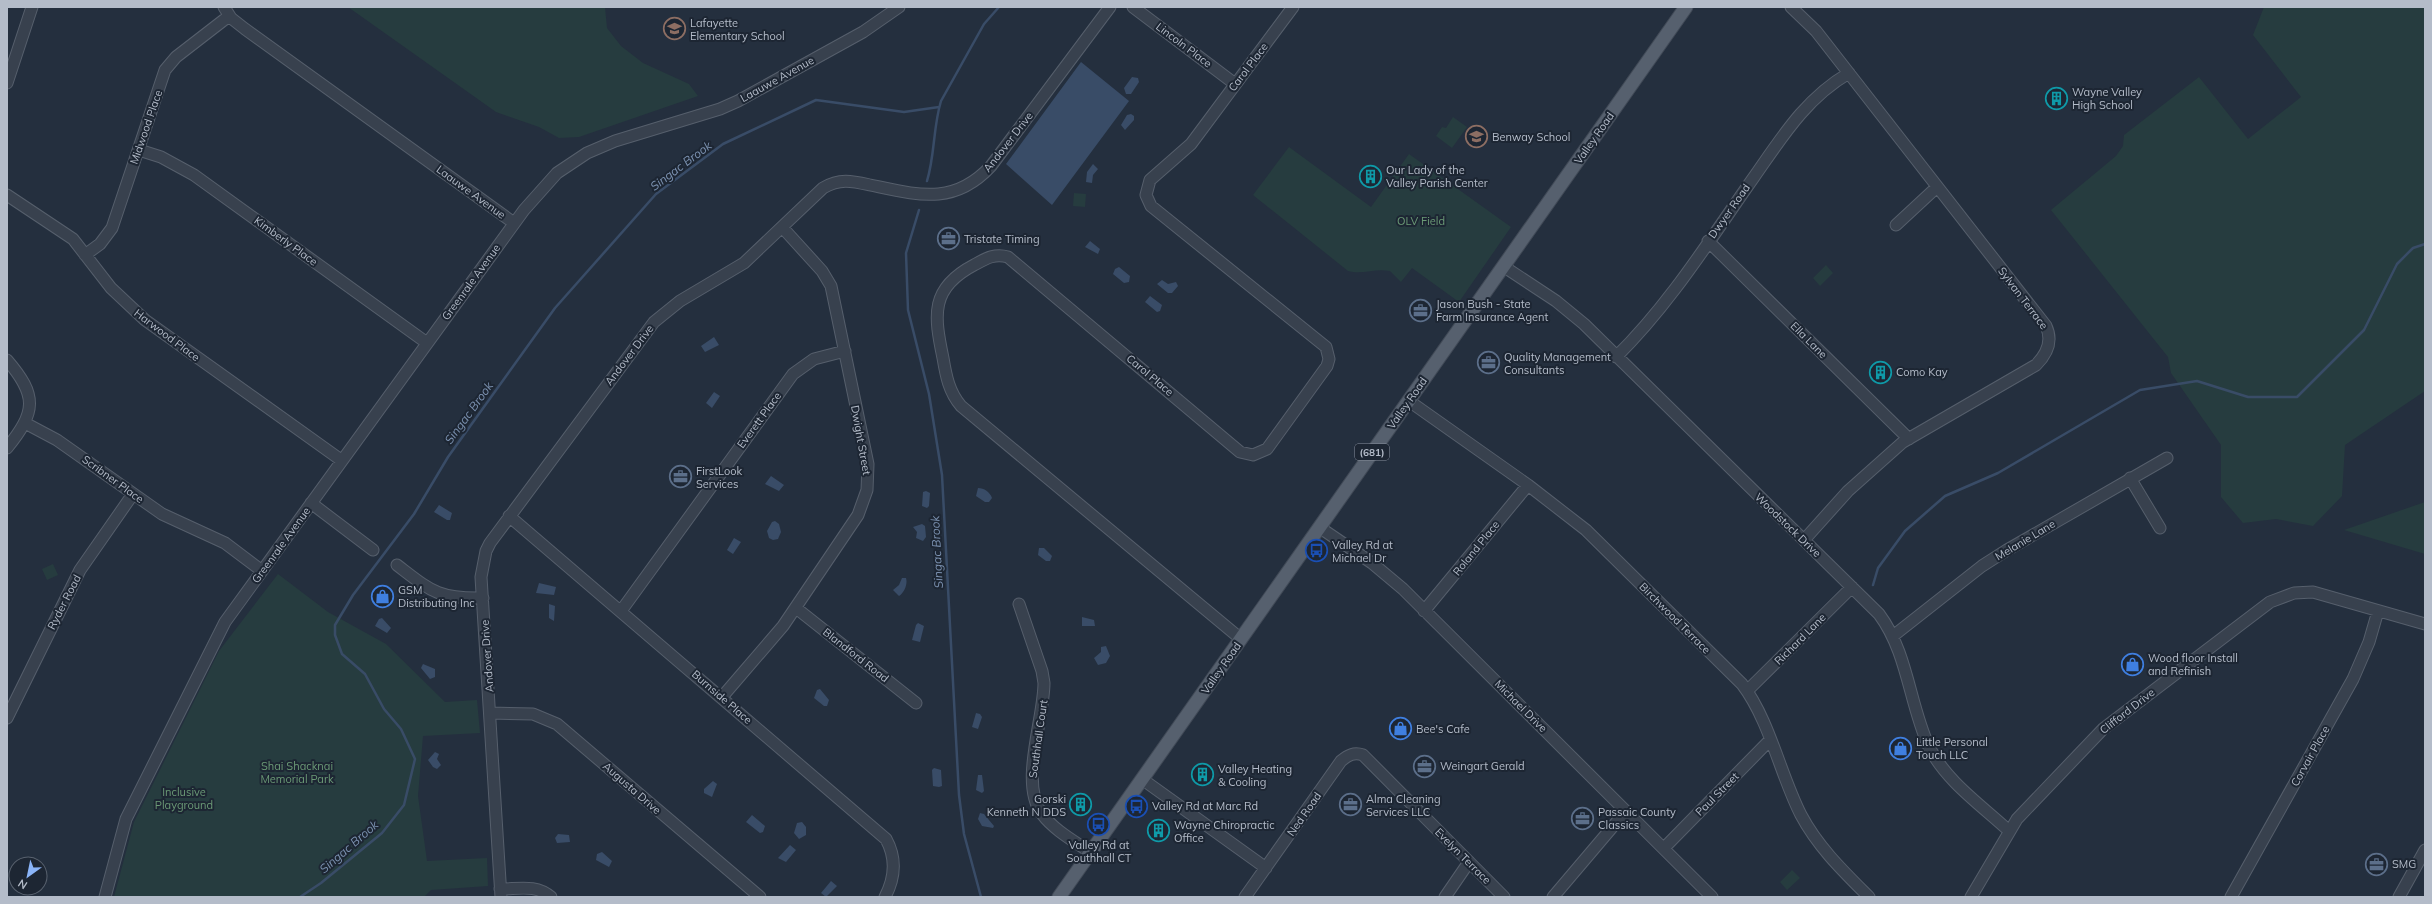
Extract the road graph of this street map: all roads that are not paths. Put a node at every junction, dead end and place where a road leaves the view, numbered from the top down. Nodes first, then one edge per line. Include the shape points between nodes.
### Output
1 (32, 7) edge
2 (899, 7) edge
3 (1110, 7) edge
4 (1133, 7) edge
5 (1293, 7) edge
6 (1686, 7) edge
7 (1790, 7) edge
8 (226, 11) edge
9 (1849, 73) junction
10 (7, 83) edge
11 (1235, 84) junction
12 (139, 150) junction
13 (1937, 187) junction
14 (7, 195) edge
15 (514, 223) junction
16 (1896, 225) dead end
17 (782, 227) junction
18 (1708, 241) junction
19 (85, 255) junction
20 (1503, 266) junction
21 (427, 343) junction
22 (845, 351) junction
23 (1616, 357) junction
24 (7, 360) edge
25 (1408, 400) junction
26 (24, 423) junction
27 (1909, 439) junction
28 (7, 448) edge
29 (2167, 458) dead end
30 (341, 460) junction
31 (2130, 478) junction
32 (1528, 484) junction
33 (133, 494) junction
34 (311, 503) junction
35 (509, 516) junction
36 (1319, 528) junction
37 (2160, 528) dead end
38 (1804, 540) junction
39 (373, 550) dead end
40 (396, 565) dead end
41 (262, 571) junction
42 (1852, 587) junction
43 (483, 598) junction
44 (1019, 604) dead end
45 (796, 608) junction
46 (621, 611) junction
47 (1424, 611) junction
48 (2378, 611) junction
49 (2425, 624) edge
50 (1893, 636) junction
51 (1241, 639) junction
52 (1747, 691) junction
53 (722, 697) junction
54 (916, 703) dead end
55 (490, 713) junction
56 (7, 718) edge
57 (1770, 740) junction
58 (1335, 770) joint
59 (1142, 779) junction
60 (1626, 811) junction
61 (2008, 830) junction
62 (1664, 848) junction
63 (2425, 850) edge
64 (1090, 852) junction
65 (1469, 862) junction
66 (1266, 868) junction
67 (500, 893) edge
68 (105, 897) edge
69 (552, 897) edge
70 (760, 897) edge
71 (885, 897) edge
72 (1059, 897) edge
73 (1245, 897) edge
74 (1445, 897) edge
75 (1504, 897) edge
76 (1553, 897) edge
77 (1712, 897) edge
78 (1868, 897) edge
79 (1971, 897) edge
80 (2231, 897) edge
81 (2399, 897) edge

1 - 10 street
2 - 15 street, Laauwe Avenue via 863,32 738,101 707,114 615,141 571,162 543,187
3 - 17 street, Andover Drive via 991,166 972,184 950,193 931,195 840,180 823,188
4 - 11 street, Lincoln Place
5 - 11 street, Carol Place
6 - 20 main road, Valley Road / (681)
7 - 9 street, Sylvan Terrace via 1816,31
8 - 12 street, Midwood Place via 165,70
8 - 15 street, Laauwe Avenue
9 - 13 street, Sylvan Terrace
9 - 18 street, Dwyer Road via 1819,93 1802,111
11 - 51 street, Carol Place via 1187,148 1150,180 1146,195 1151,206 1326,347 1329,359 1327,366 1266,449 1253,455 1240,452 1008,257 989,257 953,278 941,295 936,315 947,382 961,406
12 - 19 street, Midwood Place via 112,228 100,244
12 - 21 street, Kimberly Place via 161,157 194,175
13 - 16 street
13 - 27 street, Sylvan Terrace via 2046,326 2049,344 2036,365
14 - 19 street, Harwood Place via 64,231
15 - 21 street, Greenrale Avenue
17 - 22 street, Dwight Street via 826,277 834,298
17 - 35 street, Andover Drive via 744,263 680,301 654,322
18 - 23 street, Dwyer Road via 1650,322
18 - 27 street, Ella Lane
19 - 30 street, Harwood Place via 111,288 145,320
20 - 23 street, Woodstock Drive via 1571,313
20 - 25 main road, Valley Road / (681)
21 - 30 street, Greenrale Avenue
22 - 45 street, Dwight Street via 868,464 867,490 858,515
22 - 46 street, Everett Place via 814,359 793,374
23 - 38 street, Woodstock Drive
24 - 26 street via 26,388 30,408
25 - 32 street, Birchwood Terrace
25 - 36 main road, Valley Road / (681)
26 - 28 street
26 - 33 street, Scribner Place via 57,440
27 - 38 street, Sylvan Terrace via 1848,491
29 - 31 street, Melanie Lane
30 - 34 street, Greenrale Avenue
31 - 37 street
31 - 50 street, Melanie Lane via 1982,566
32 - 47 street, Roland Place
32 - 52 street, Birchwood Terrace via 1586,530
33 - 41 street, Scribner Place via 173,520 225,543
33 - 56 street, Ryder Road via 80,570
34 - 39 street
34 - 41 street, Greenrale Avenue
35 - 43 street, Andover Drive via 486,551 481,577
35 - 46 street, Burnside Place
36 - 47 street, Michael Drive via 1385,573
36 - 51 main road, Valley Road / (681)
38 - 42 street, Woodstock Drive
40 - 43 street via 439,595 459,599
41 - 68 street, Greenrale Avenue via 225,622 133,803 119,840
42 - 50 street, Woodstock Drive via 1879,614
42 - 52 street, Richard Lane
43 - 55 street, Andover Drive
44 - 64 street, Southhall Court via 1044,682 1032,779 1036,803 1048,821
45 - 53 street, Dwight Street via 773,639
45 - 54 street, Blandford Road
46 - 53 street, Burnside Place
47 - 60 street, Michael Drive
48 - 49 street, Clifford Drive
48 - 61 street, Clifford Drive via 2306,592 2294,593 2270,602 2103,729
48 - 80 street, Corvair Place via 2369,642 2353,679
50 - 61 street, Woodstock Drive via 1930,748 1946,772
51 - 59 main road, Valley Road / (681)
52 - 57 street, Birchwood Terrace
53 - 71 street, Burnside Place via 886,840 892,852 894,867
55 - 67 street, Andover Drive
55 - 70 street, Augusta Drive via 533,714 557,724
57 - 62 street, Paul Street
57 - 78 street, Birchwood Terrace via 1811,833 1833,861
58 - 65 street, Evelyn Terrace via 1346,757 1352,754 1363,755
58 - 66 street, Ned Road
59 - 64 main road, Valley Road / (681)
59 - 66 street
60 - 62 street, Michael Drive
60 - 76 street
61 - 79 street, Clifford Drive
62 - 77 street, Michael Drive
63 - 81 street
64 - 72 main road, Valley Road / (681)
65 - 74 street
65 - 75 street, Evelyn Terrace
66 - 73 street, Ned Road
67 - 69 street via 533,888

